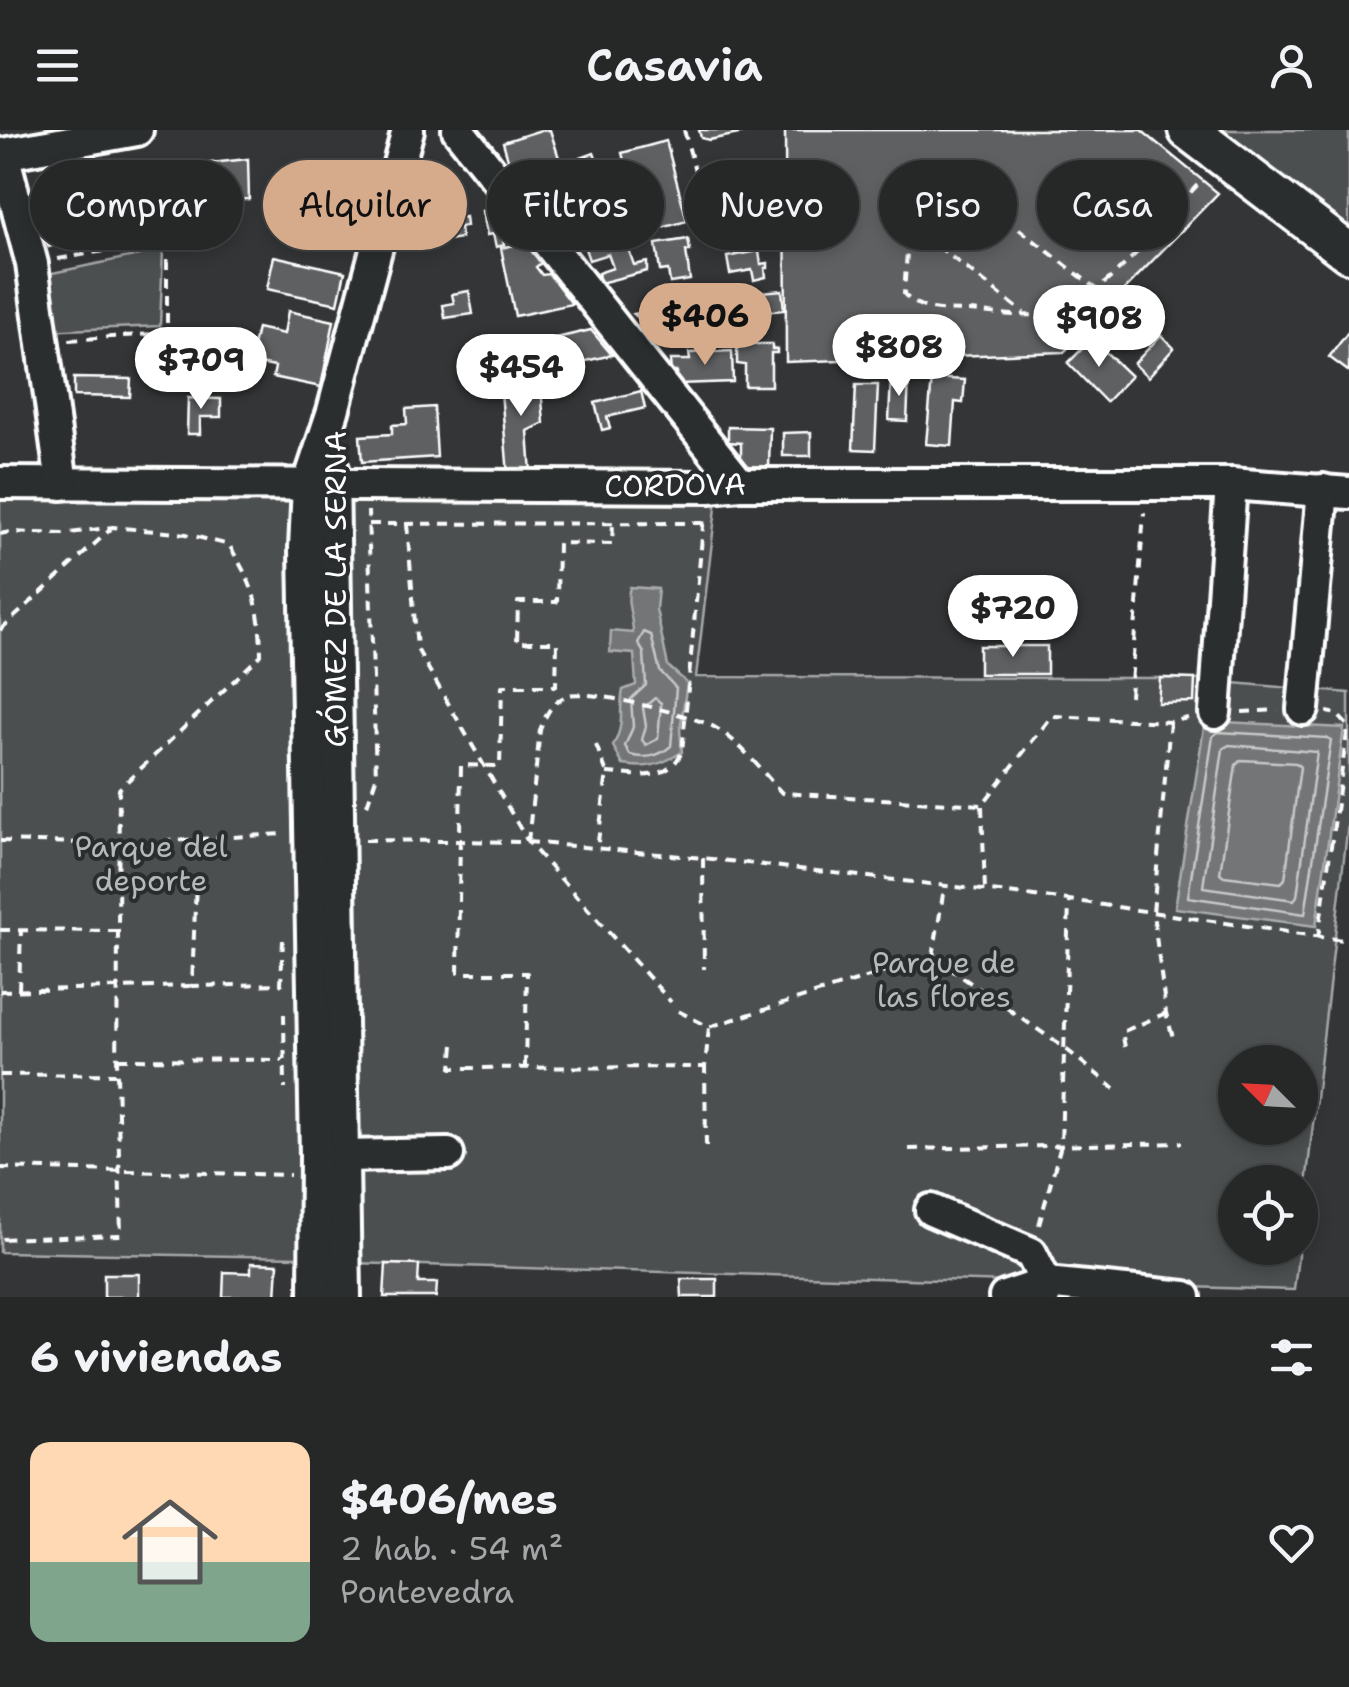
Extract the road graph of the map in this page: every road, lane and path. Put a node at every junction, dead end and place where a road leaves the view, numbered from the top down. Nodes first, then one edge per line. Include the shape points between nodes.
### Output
1 (137, 130) edge
2 (408, 130) edge
3 (458, 130) edge
4 (684, 130) edge
5 (1188, 130) edge
6 (1222, 156) junction
7 (692, 160) edge
8 (1017, 227) edge
9 (906, 250) edge
10 (943, 250) edge
11 (1349, 253) edge
12 (32, 264) junction
13 (1098, 290) junction
14 (1026, 314) junction
15 (43, 342) junction
16 (0, 483) edge
17 (62, 484) junction
18 (740, 484) junction
19 (1146, 484) junction
20 (1231, 484) junction
21 (320, 486) junction
22 (709, 487) junction
23 (1336, 492) edge
24 (703, 522) junction
25 (613, 523) junction
26 (368, 524) dead end
27 (407, 524) junction
28 (113, 527) junction
29 (0, 534) edge
30 (0, 630) edge
31 (1130, 696) dead end
32 (1302, 709) junction
33 (1215, 713) junction
34 (684, 715) junction
35 (1170, 722) junction
36 (596, 745) dead end
37 (483, 766) junction
38 (608, 773) junction
39 (982, 805) junction
40 (286, 834) dead end
41 (356, 840) dead end
42 (0, 841) edge
43 (460, 842) junction
44 (528, 842) junction
45 (119, 844) junction
46 (598, 850) junction
47 (703, 858) junction
48 (118, 885) junction
49 (944, 888) junction
50 (985, 891) junction
51 (1069, 900) junction
52 (1153, 913) junction
53 (0, 930) edge
54 (21, 930) junction
55 (118, 932) junction
56 (1318, 938) junction
57 (1349, 941) edge
58 (933, 957) junction
59 (704, 969) dead end
60 (281, 984) dead end
61 (192, 986) junction
62 (119, 987) junction
63 (19, 990) junction
64 (0, 991) edge
65 (671, 1002) dead end
66 (678, 1011) dead end
67 (1166, 1013) junction
68 (709, 1027) junction
69 (1174, 1041) dead end
70 (322, 1045) junction
71 (454, 1045) dead end
72 (1126, 1047) dead end
73 (1066, 1049) junction
74 (118, 1059) junction
75 (525, 1067) junction
76 (704, 1067) junction
77 (116, 1074) junction
78 (0, 1075) edge
79 (1115, 1089) dead end
80 (1182, 1143) dead end
81 (1061, 1145) junction
82 (706, 1146) dead end
83 (910, 1149) dead end
84 (448, 1154) dead end
85 (343, 1156) junction
86 (0, 1168) edge
87 (117, 1170) junction
88 (291, 1175) dead end
89 (931, 1210) dead end
90 (0, 1239) edge
91 (1032, 1253) junction
92 (1045, 1290) edge
93 (315, 1297) edge
94 (345, 1297) edge
95 (1005, 1297) edge
96 (1186, 1297) edge

1 - 12 street via 3,154
2 - 21 street, GÓMEZ DE LA SERNA
3 - 18 street
4 - 7 path
5 - 6 main road
6 - 11 main road
6 - 13 path
8 - 13 path
9 - 14 path via 902,285 911,302 929,309
10 - 14 path
12 - 15 street
12 - 15 path via 167,244 164,334
13 - 14 path via 1051,313
15 - 17 street
16 - 17 street, CORDOVA
17 - 21 street, CORDOVA
18 - 19 street, CORDOVA
18 - 22 street, CORDOVA
19 - 20 street, CORDOVA
19 - 31 path
20 - 23 street, CORDOVA
20 - 33 street
21 - 22 street, CORDOVA
21 - 70 street, GÓMEZ DE LA SERNA
22 - 24 path
23 - 32 street
24 - 25 path
24 - 34 path
25 - 27 path
25 - 37 path via 612,544 558,544 557,602 518,602 517,642 557,642 556,686 502,686 500,766
26 - 27 path
27 - 37 path via 416,649
28 - 29 path
28 - 30 path
28 - 45 path via 229,545 260,609 262,655 119,789
32 - 33 path
32 - 56 path via 1337,714 1348,726
33 - 35 path
34 - 38 path via 676,764 656,776
34 - 39 path via 737,744 782,793
34 - 44 path via 588,695 557,702 540,730
35 - 39 path via 1052,716
35 - 52 path
36 - 38 path
37 - 43 path via 461,765
37 - 44 path
38 - 46 path
39 - 50 path
40 - 45 path
41 - 43 path
42 - 45 path
43 - 44 path
43 - 75 path via 458,972 526,973
44 - 46 path
44 - 65 path
45 - 48 path
46 - 47 path
47 - 49 path
47 - 59 path
48 - 55 path
48 - 61 path via 196,882
49 - 50 path
49 - 58 path
50 - 51 path
51 - 52 path
51 - 73 path
52 - 56 path
52 - 67 path
53 - 54 path
54 - 55 path
54 - 63 path
55 - 62 path
56 - 57 path
58 - 68 path
58 - 73 path
60 - 61 path
61 - 62 path
62 - 63 path
62 - 74 path
63 - 64 path
66 - 68 path
67 - 69 path
67 - 72 path via 1122,1032
68 - 76 path
70 - 74 path
70 - 85 street, GÓMEZ DE LA SERNA
70 - 93 street, GÓMEZ DE LA SERNA
71 - 75 path via 452,1068
73 - 79 path
73 - 81 path
74 - 77 path
75 - 76 path
76 - 82 path
77 - 78 path
77 - 87 path
80 - 81 path
81 - 83 path
81 - 91 path
84 - 85 street
85 - 94 street, GÓMEZ DE LA SERNA
86 - 87 path
87 - 88 path
87 - 90 path via 121,1236
89 - 91 street
91 - 92 street
92 - 95 street
92 - 96 street

